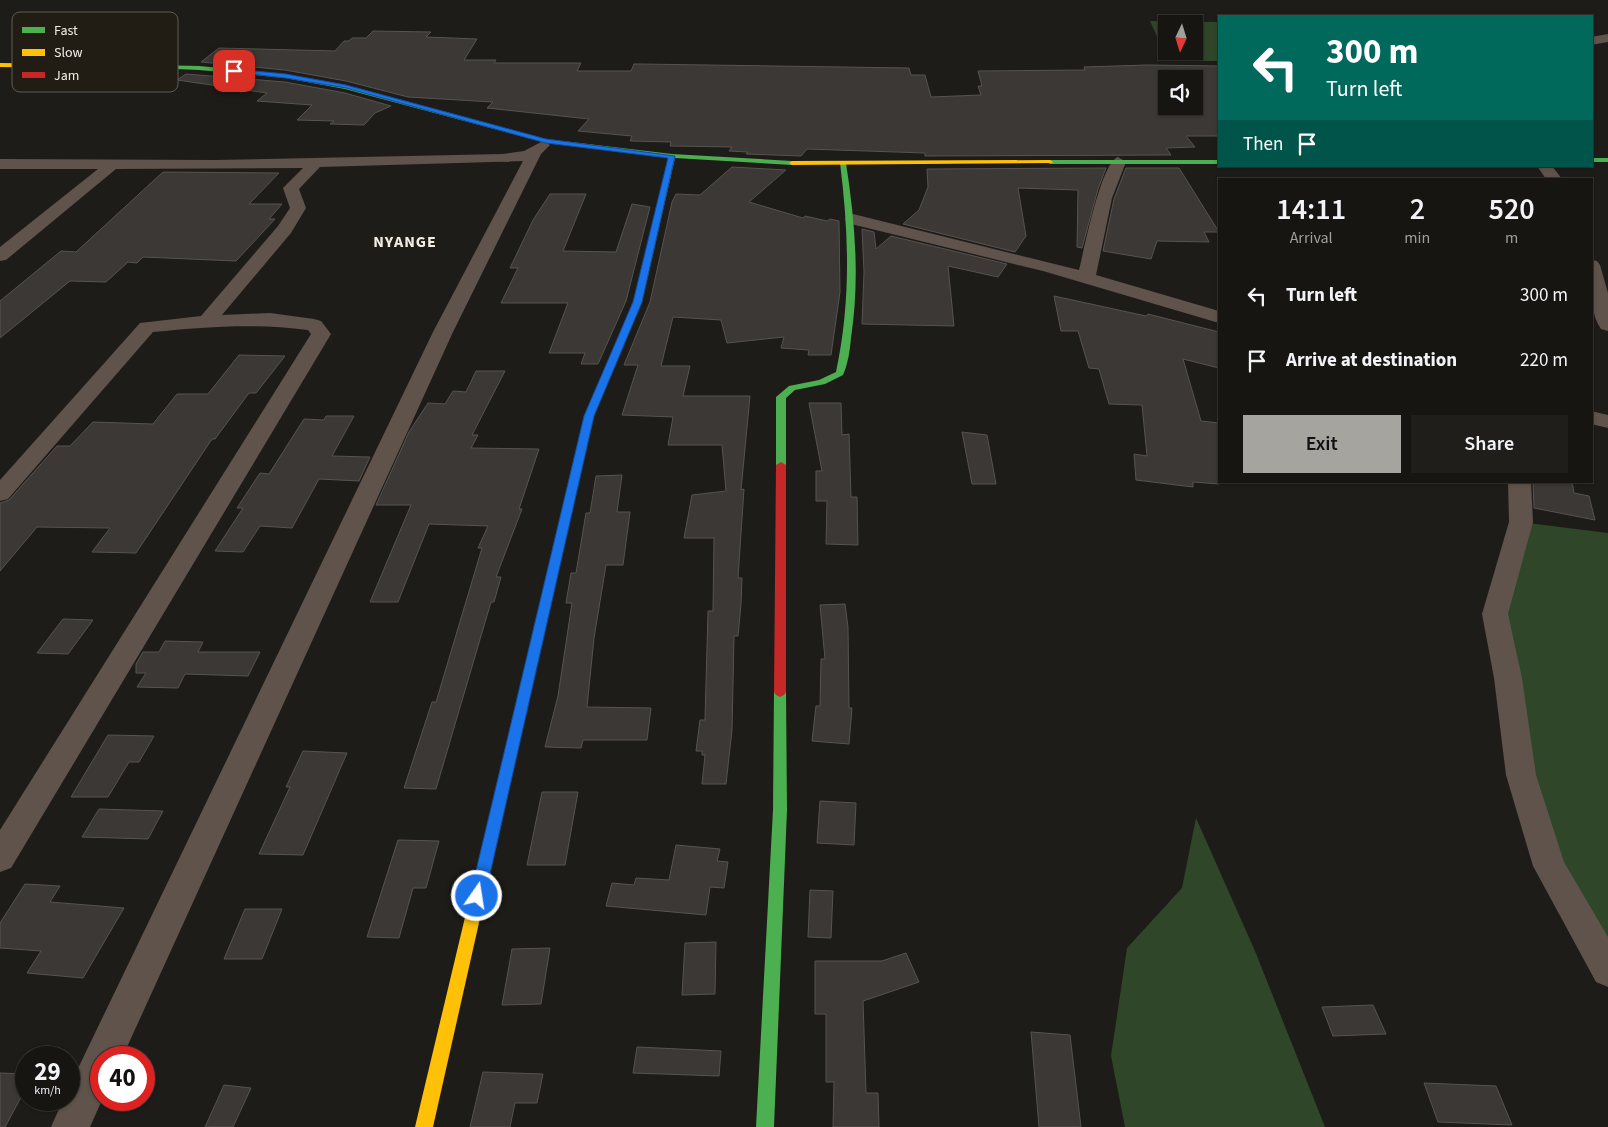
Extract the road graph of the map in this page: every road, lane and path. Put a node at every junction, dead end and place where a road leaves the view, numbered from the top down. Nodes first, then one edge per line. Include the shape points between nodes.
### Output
1 (1608, 38) edge
2 (1593, 41) edge
3 (178, 68) edge
4 (540, 147) junction
5 (672, 156) junction
6 (1593, 160) edge
7 (1608, 160) edge
8 (1118, 162) junction
9 (1218, 162) edge
10 (316, 163) junction
11 (843, 163) junction
12 (0, 164) edge
13 (111, 166) junction
14 (1545, 167) edge
15 (1553, 178) edge
16 (853, 219) junction
17 (0, 256) edge
18 (1598, 270) edge
19 (1086, 277) junction
20 (1218, 317) edge
21 (207, 321) junction
22 (1608, 325) edge
23 (1593, 418) edge
24 (1608, 422) edge
25 (1519, 483) edge
26 (0, 494) edge
27 (0, 858) edge
28 (1608, 970) edge
29 (108, 1046) edge
30 (90, 1084) edge
31 (70, 1127) edge
32 (424, 1127) edge
33 (765, 1127) edge

1 - 2 street
3 - 4 main road via 286,76 346,87
4 - 5 main road
4 - 10 street via 520,156
4 - 29 street via 442,332
5 - 11 main road
5 - 32 main road via 638,302 589,416
6 - 7 main road
8 - 9 main road
8 - 11 main road
8 - 19 street via 1104,198
10 - 13 street
10 - 21 street via 291,188 298,208 285,229
11 - 16 main road
12 - 13 street
13 - 17 street
14 - 15 street
16 - 19 street
16 - 33 main road via 851,325 840,373 822,382 792,388 781,397 780,810
18 - 22 street
19 - 20 street
21 - 26 street via 147,326
21 - 27 street via 270,320 314,325 321,334
23 - 24 street
25 - 28 street via 1521,522 1495,614 1508,678 1521,775 1549,866
30 - 31 street

